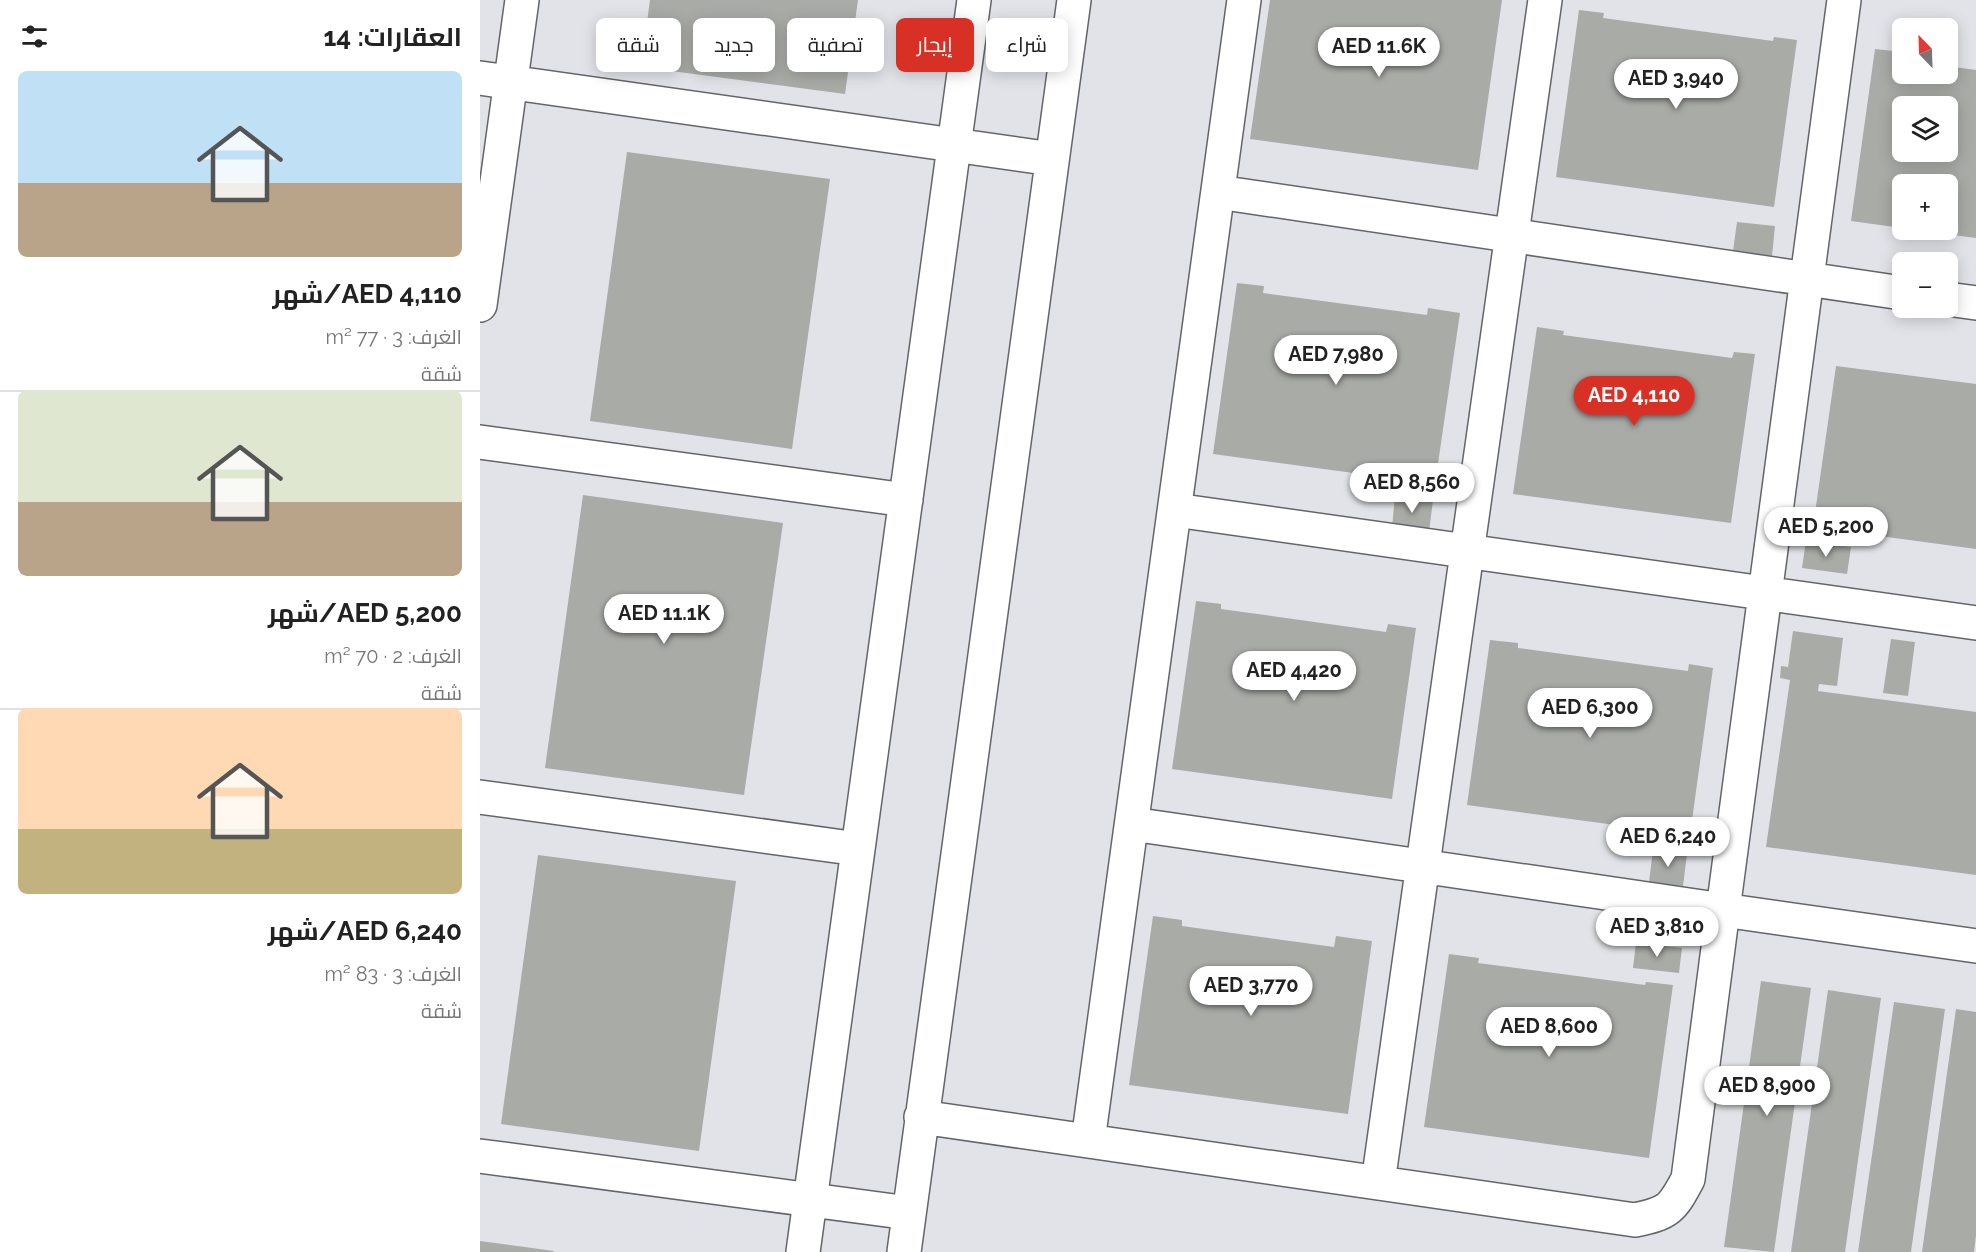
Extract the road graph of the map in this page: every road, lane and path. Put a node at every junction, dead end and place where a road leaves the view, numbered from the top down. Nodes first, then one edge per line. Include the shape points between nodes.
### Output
1 (522, 0) edge
2 (974, 0) edge
3 (1074, 0) edge
4 (1244, 0) edge
5 (1545, 0) edge
6 (1844, 0) edge
7 (495, 80) edge
8 (954, 145) junction
9 (1052, 159) junction
10 (1218, 192) junction
11 (1512, 237) junction
12 (1807, 280) junction
13 (1892, 292) edge
14 (1958, 301) edge
15 (1976, 303) edge
16 (480, 305) edge
17 (480, 442) edge
18 (906, 500) junction
19 (1174, 510) junction
20 (1467, 551) junction
21 (1765, 593) junction
22 (1976, 622) edge
23 (480, 797) edge
24 (1132, 824) junction
25 (858, 849) junction
26 (1423, 867) junction
27 (1723, 910) junction
28 (1976, 946) edge
29 (921, 1117) junction
30 (1089, 1141) junction
31 (480, 1156) edge
32 (1378, 1183) junction
33 (810, 1200) junction
34 (909, 1213) junction
35 (803, 1252) edge
36 (904, 1252) edge

1 - 7 street
2 - 8 street
3 - 9 street
4 - 10 street
5 - 11 street
6 - 12 street
7 - 8 street
7 - 16 street
8 - 9 street
8 - 18 street
9 - 29 street
10 - 11 street
10 - 19 street
11 - 12 street
11 - 20 street
12 - 13 street
12 - 21 street
14 - 15 street
17 - 18 street
18 - 25 street
19 - 20 street
19 - 24 street
20 - 21 street
20 - 26 street
21 - 22 street
21 - 27 street
23 - 25 street
24 - 26 street
24 - 30 street
25 - 33 street
26 - 27 street
26 - 32 street
27 - 28 street
27 - 32 street via 1688,1179 1675,1205 1658,1216 1635,1220
29 - 30 street
29 - 34 street
30 - 32 street
31 - 33 street
33 - 34 street
33 - 35 street
34 - 36 street

